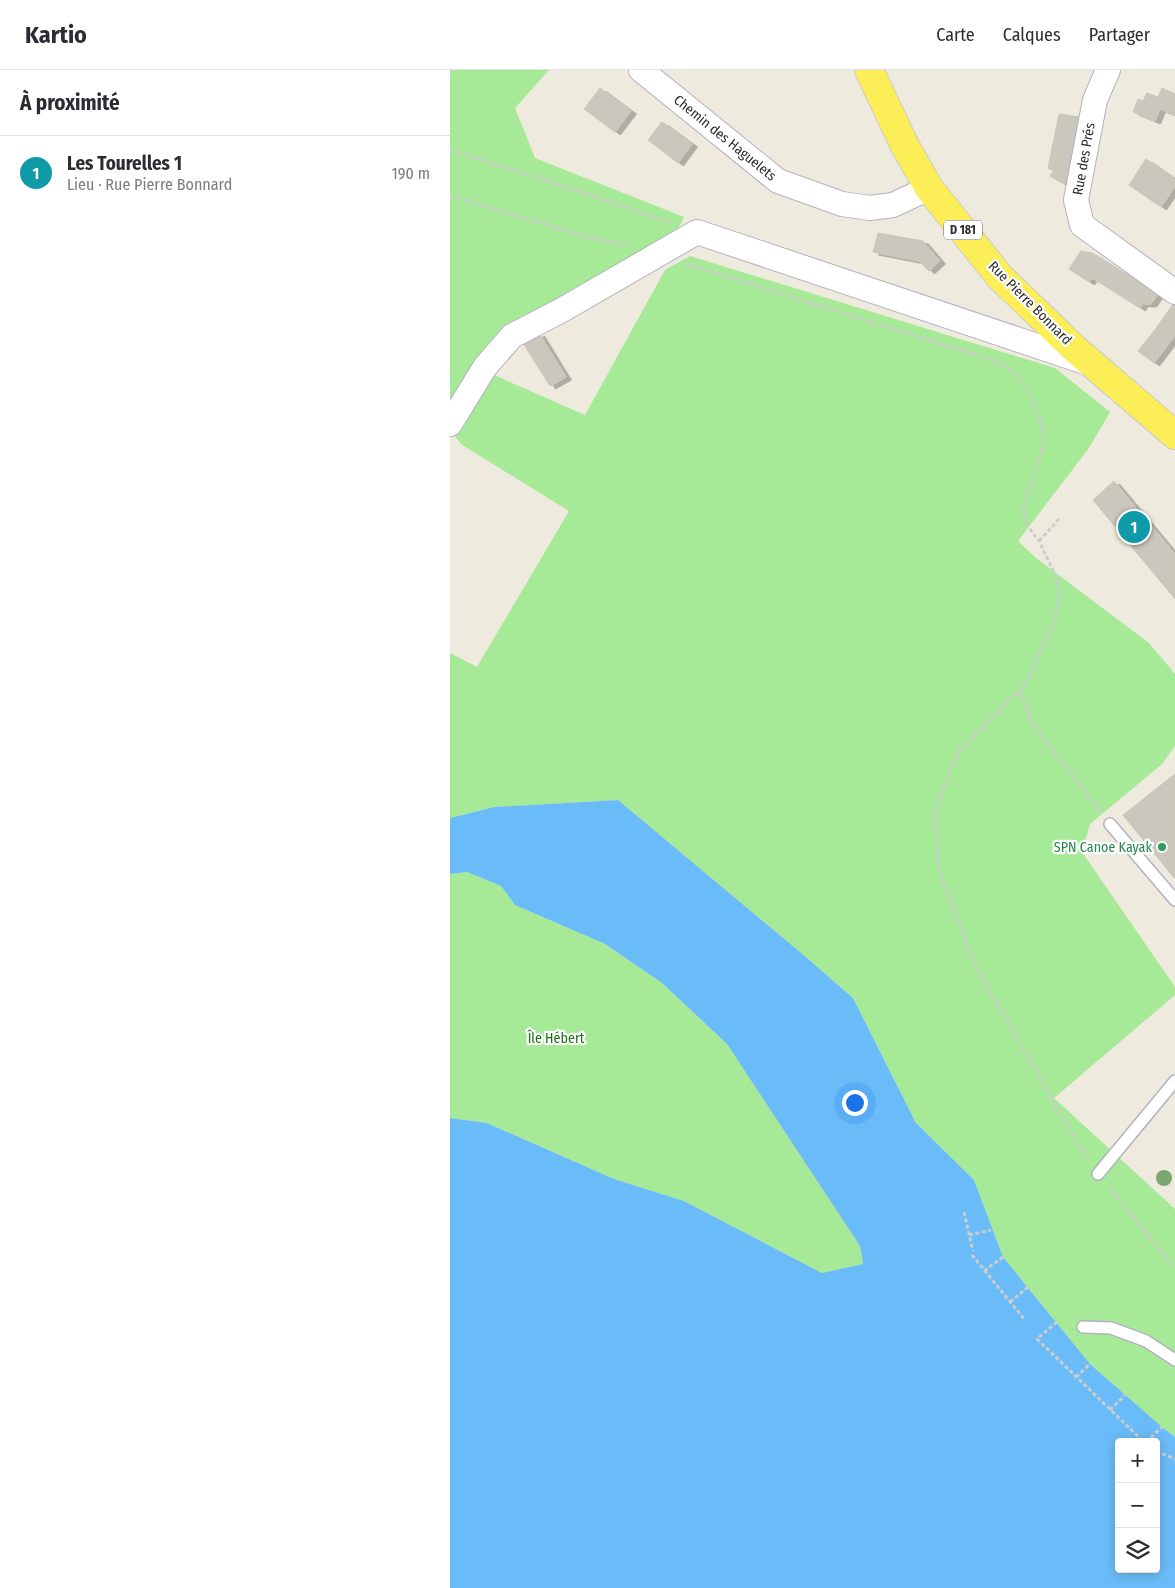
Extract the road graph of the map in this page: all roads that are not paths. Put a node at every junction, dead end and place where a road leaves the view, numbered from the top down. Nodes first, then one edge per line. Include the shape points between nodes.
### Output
1 (641, 70) edge
2 (868, 70) edge
3 (1108, 70) edge
4 (929, 188) junction
5 (1175, 292) edge
6 (1093, 365) junction
7 (452, 420) edge
8 (1174, 431) edge
9 (1110, 824) road end
10 (1175, 900) edge
11 (1175, 1081) edge
12 (1098, 1174) road end
13 (1083, 1326) dead end
14 (1175, 1360) edge

1 - 4 street, Chemin des Haguelets via 778,182 842,204 870,208 892,205
2 - 4 main road, Rue Pierre Bonnard / D 181
3 - 5 street, Rue des Prés via 1095,100 1076,200 1082,225
4 - 6 main road, Rue Pierre Bonnard / D 181 via 1000,277
6 - 7 street via 698,232 512,336 485,367
6 - 8 main road, Rue Pierre Bonnard / D 181
9 - 10 lane
11 - 12 lane
13 - 14 lane via 1111,1328 1146,1341

